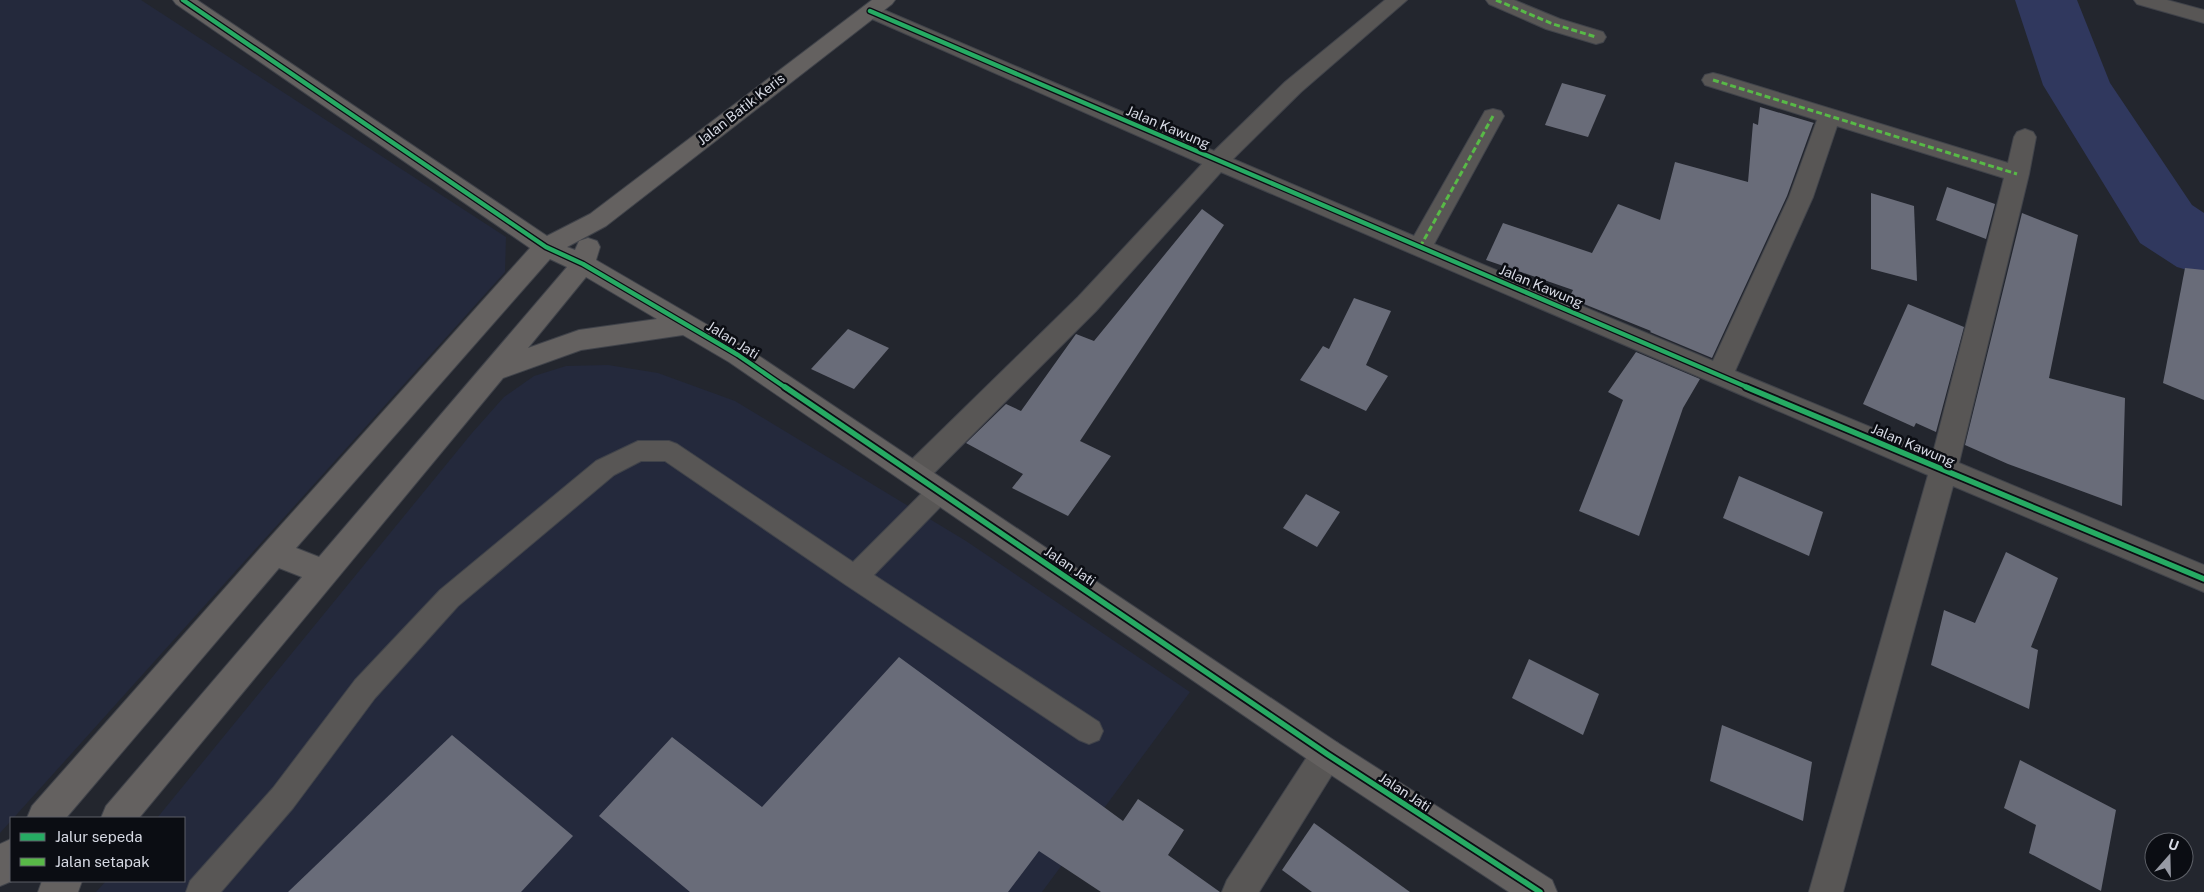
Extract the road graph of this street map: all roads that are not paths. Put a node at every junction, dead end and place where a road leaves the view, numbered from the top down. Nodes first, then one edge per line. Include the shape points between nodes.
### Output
1 (183, 0) edge
2 (1397, 0) edge
3 (1496, 0) edge
4 (2144, 0) edge
5 (877, 5) edge
6 (2204, 18) edge
7 (1596, 37) dead end
8 (1713, 80) dead end
9 (1493, 116) dead end
10 (1829, 116) junction
11 (2025, 136) dead end
12 (1219, 160) junction
13 (2017, 174) junction
14 (598, 220) junction
15 (546, 247) junction
16 (1420, 247) junction
17 (583, 264) junction
18 (687, 326) junction
19 (494, 370) junction
20 (1720, 375) junction
21 (1943, 470) junction
22 (915, 474) junction
23 (940, 491) junction
24 (274, 553) junction
25 (326, 572) junction
26 (855, 577) junction
27 (2204, 579) edge
28 (1089, 731) dead end
29 (1326, 754) junction
30 (45, 817) edge
31 (119, 817) edge
32 (10, 857) edge
33 (0, 869) edge
34 (64, 882) edge
35 (55, 892) edge
36 (201, 892) edge
37 (1239, 892) edge
38 (1540, 892) edge
39 (1826, 892) edge

1 - 15 street, Jalan Jati
2 - 12 street via 1293,87
3 - 7 street via 1553,24
4 - 6 street
5 - 12 street, Jalan Kawung
5 - 14 street, Jalan Batik Keris
8 - 10 street
9 - 16 street
10 - 13 street
10 - 20 street via 1802,197
11 - 13 street
12 - 16 street, Jalan Kawung
12 - 22 street via 1087,304
13 - 21 street
14 - 15 street, Jalan Batik Keris
14 - 17 street
15 - 17 street, Jalan Jati
15 - 24 street
16 - 20 street, Jalan Kawung
17 - 18 street, Jalan Jati
17 - 19 street
18 - 19 street via 580,340
18 - 22 street, Jalan Jati via 738,355
19 - 25 street
20 - 21 street, Jalan Kawung
21 - 27 street, Jalan Kawung
21 - 39 street
22 - 23 street, Jalan Jati
23 - 26 lane
23 - 29 street, Jalan Jati
24 - 25 street
24 - 30 street
25 - 31 street
26 - 28 lane
26 - 36 lane via 670,451 638,451 605,468 449,598 365,689 284,798
29 - 37 street
29 - 38 street, Jalan Jati
32 - 33 street
34 - 35 street

